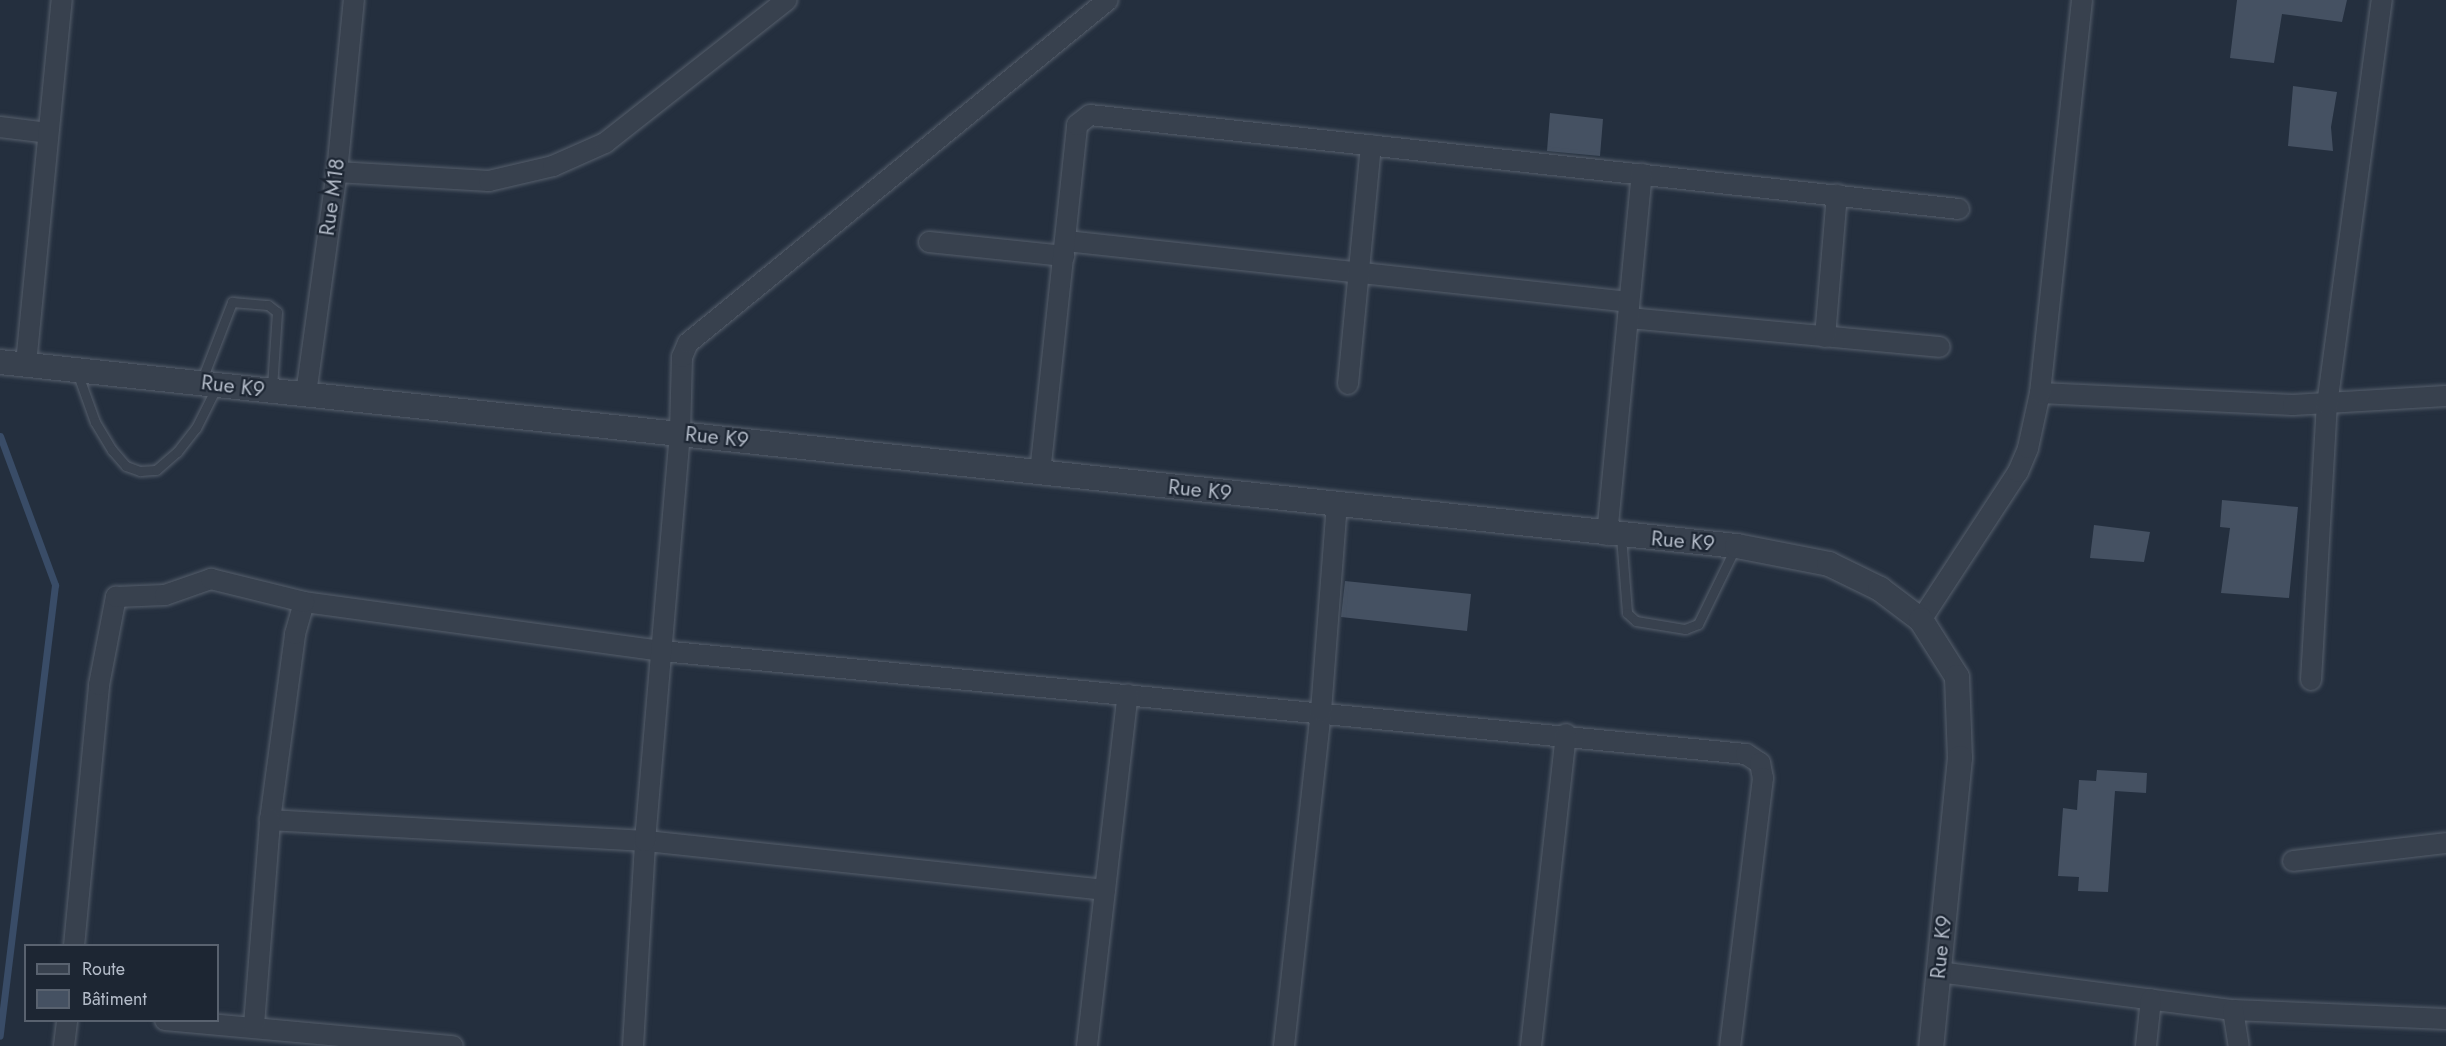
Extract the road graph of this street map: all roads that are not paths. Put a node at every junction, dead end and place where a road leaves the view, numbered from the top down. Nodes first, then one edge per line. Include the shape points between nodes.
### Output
1 (62, 0) edge
2 (354, 0) edge
3 (787, 0) edge
4 (1108, 0) edge
5 (2082, 0) edge
6 (2382, 0) edge
7 (0, 127) edge
8 (48, 133) junction
9 (1371, 145) junction
10 (337, 172) junction
11 (1642, 174) junction
12 (1837, 195) junction
13 (1959, 209) dead end
14 (929, 242) dead end
15 (1065, 249) junction
16 (1361, 273) junction
17 (1629, 310) junction
18 (1825, 337) junction
19 (1940, 347) dead end
20 (0, 362) edge
21 (26, 364) junction
22 (76, 370) junction
23 (209, 384) junction
24 (1348, 384) dead end
25 (271, 391) junction
26 (2040, 393) junction
27 (306, 394) junction
28 (2446, 396) edge
29 (2327, 405) junction
30 (680, 433) junction
31 (1040, 473) junction
32 (1337, 504) junction
33 (1614, 535) junction
34 (1737, 546) junction
35 (304, 602) junction
36 (1922, 620) junction
37 (662, 651) junction
38 (2311, 680) dead end
39 (1128, 694) junction
40 (1321, 711) junction
41 (1566, 734) junction
42 (270, 820) junction
43 (645, 841) junction
44 (2446, 843) edge
45 (2293, 861) dead end
46 (1105, 890) junction
47 (74, 944) edge
48 (1938, 972) junction
49 (2151, 999) junction
50 (2233, 1011) junction
51 (2446, 1019) edge
52 (67, 1022) edge
53 (201, 1022) edge
54 (254, 1025) junction
55 (64, 1046) edge
56 (453, 1046) edge
57 (633, 1046) edge
58 (1087, 1046) edge
59 (1284, 1046) edge
60 (1531, 1046) edge
61 (1730, 1046) edge
62 (1931, 1046) edge
63 (2146, 1046) edge
64 (2239, 1046) edge

1 - 8 street
2 - 10 street, Rue M18
3 - 10 street via 605,143 553,166 489,181
4 - 30 street via 688,343 682,357
5 - 26 street
6 - 29 street
7 - 8 street
8 - 21 street
9 - 11 street
9 - 15 street via 1090,116 1077,125
9 - 16 street
10 - 27 street, Rue M18
11 - 12 street
11 - 17 street
12 - 13 street
12 - 18 street
14 - 15 street
15 - 16 street
15 - 31 street
16 - 17 street
16 - 24 street
17 - 18 street
17 - 33 street
18 - 19 street
20 - 21 street, Rue K9
21 - 22 street, Rue K9
22 - 23 street, Rue K9
22 - 23 lane via 95,422 112,450 126,466 140,471 156,470 177,452 196,428
23 - 25 street, Rue K9
23 - 25 lane via 232,302 268,305 277,312
25 - 27 street, Rue K9
26 - 29 street
26 - 36 street via 2018,472
27 - 30 street, Rue K9
28 - 29 street
29 - 38 street
30 - 31 street, Rue K9
30 - 37 street
31 - 32 street, Rue K9
32 - 33 street, Rue K9
32 - 40 street
33 - 34 street, Rue K9
33 - 34 lane via 1627,613 1635,621 1685,629 1698,624
34 - 36 street, Rue K9 via 1828,564 1880,589
35 - 37 street
35 - 42 street via 293,645
35 - 47 street via 212,579 165,595 116,597 100,677
36 - 48 street, Rue K9 via 1957,678 1960,758
37 - 39 street
37 - 43 street
39 - 40 street
39 - 46 street
40 - 41 street
40 - 59 street
41 - 60 street
41 - 61 street via 1746,754 1760,763 1763,778
42 - 43 street
42 - 54 street
43 - 46 street
43 - 57 street
44 - 45 street
46 - 58 street
48 - 49 street
48 - 62 street, Rue K9
49 - 50 street
49 - 63 street
50 - 51 street
50 - 64 street
52 - 55 street
53 - 54 street
54 - 56 street

